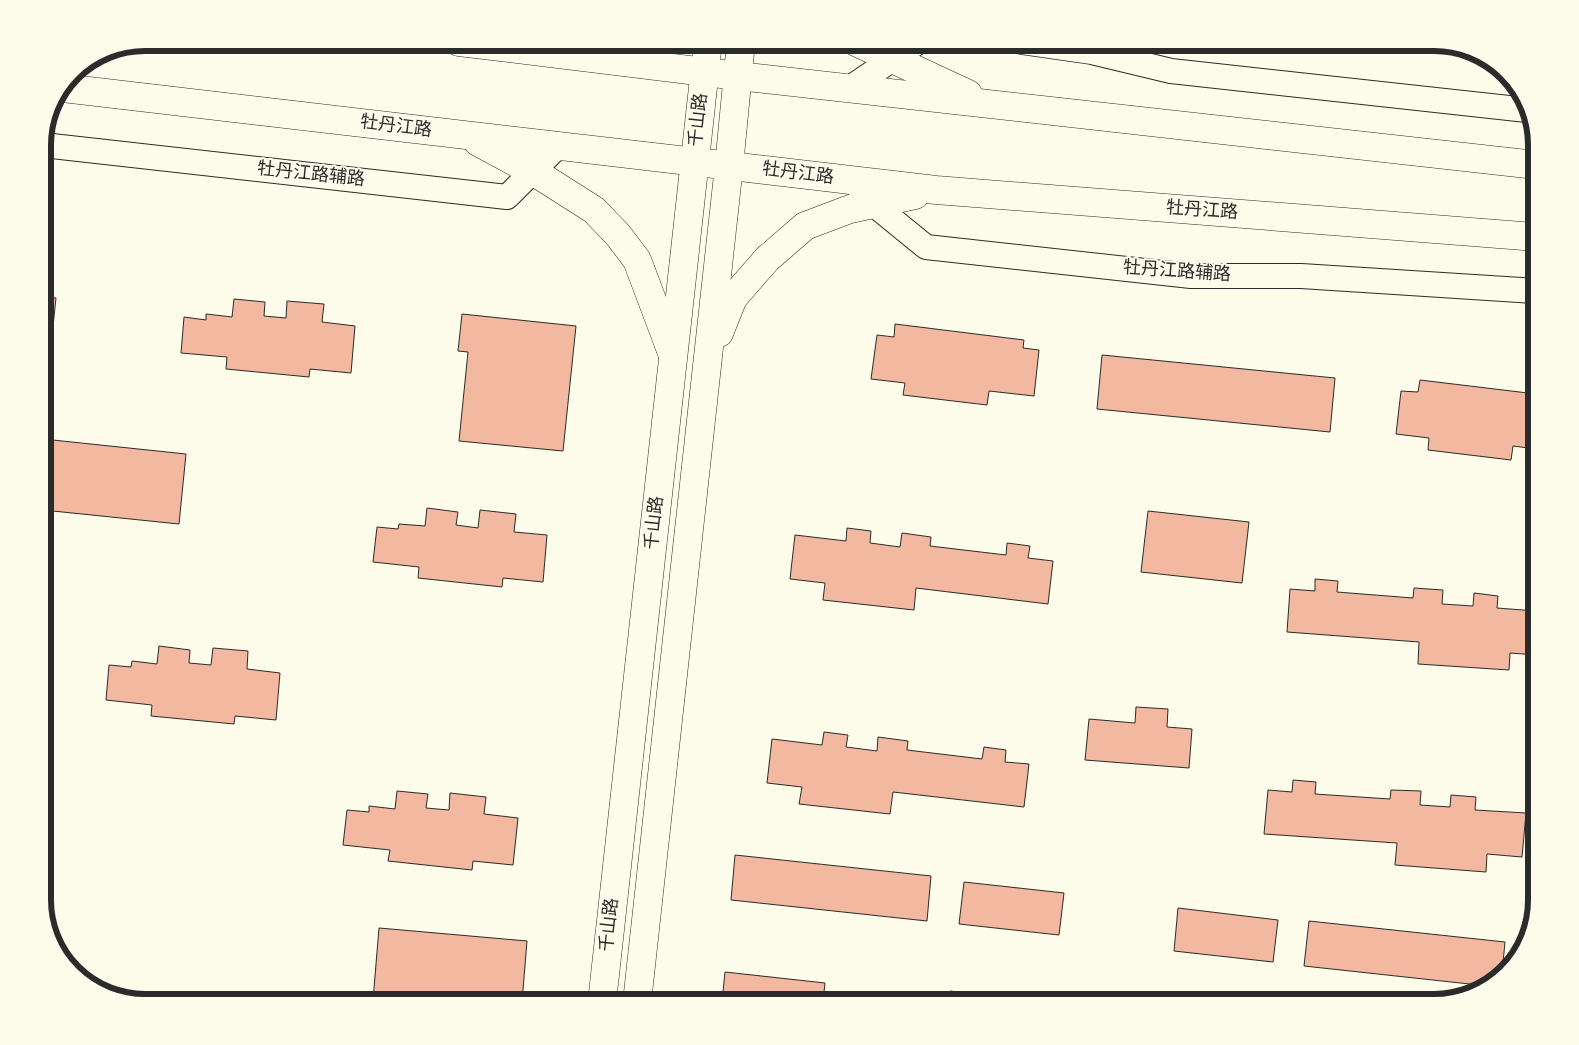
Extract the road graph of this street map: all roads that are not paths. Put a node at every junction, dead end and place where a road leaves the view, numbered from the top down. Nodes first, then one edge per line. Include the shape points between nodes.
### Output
1 (577, 51) edge
2 (707, 51) edge
3 (739, 51) edge
4 (876, 51) edge
5 (905, 51) edge
6 (1085, 51) edge
7 (894, 59) junction
8 (704, 72) junction
9 (738, 76) junction
10 (850, 88) junction
11 (70, 89) edge
12 (987, 103) junction
13 (1520, 109) edge
14 (466, 135) junction
15 (51, 146) edge
16 (558, 146) junction
17 (694, 162) junction
18 (1528, 164) edge
19 (729, 166) junction
20 (532, 171) junction
21 (842, 179) junction
22 (936, 190) junction
23 (873, 204) junction
24 (1528, 236) edge
25 (1528, 290) edge
26 (673, 357) junction
27 (707, 362) junction
28 (603, 994) edge
29 (639, 994) edge

1 - 8 street
2 - 8 street, 千山路
3 - 9 street, 千山路
4 - 7 street
5 - 7 street
6 - 13 street via 1171,71
7 - 10 street
7 - 12 street
8 - 9 street
8 - 17 street, 千山路
9 - 10 street
9 - 19 street, 千山路
10 - 12 street
11 - 14 street, 牡丹江路
12 - 18 street
14 - 16 street, 牡丹江路
14 - 20 street
15 - 20 street, 牡丹江路辅路 via 507,198
16 - 17 street, 牡丹江路
16 - 20 street, 牡丹江路辅路
17 - 19 street, 牡丹江路
17 - 26 street, 千山路
19 - 21 street, 牡丹江路
19 - 27 street, 千山路
20 - 26 street via 594,210 637,260
21 - 22 street, 牡丹江路
21 - 23 street, 牡丹江路辅路
22 - 23 street
22 - 24 street, 牡丹江路
23 - 25 street, 牡丹江路辅路 via 926,247 1191,276 1301,276
23 - 27 street via 805,226 767,259 733,298
26 - 28 street, 千山路
27 - 29 street, 千山路

